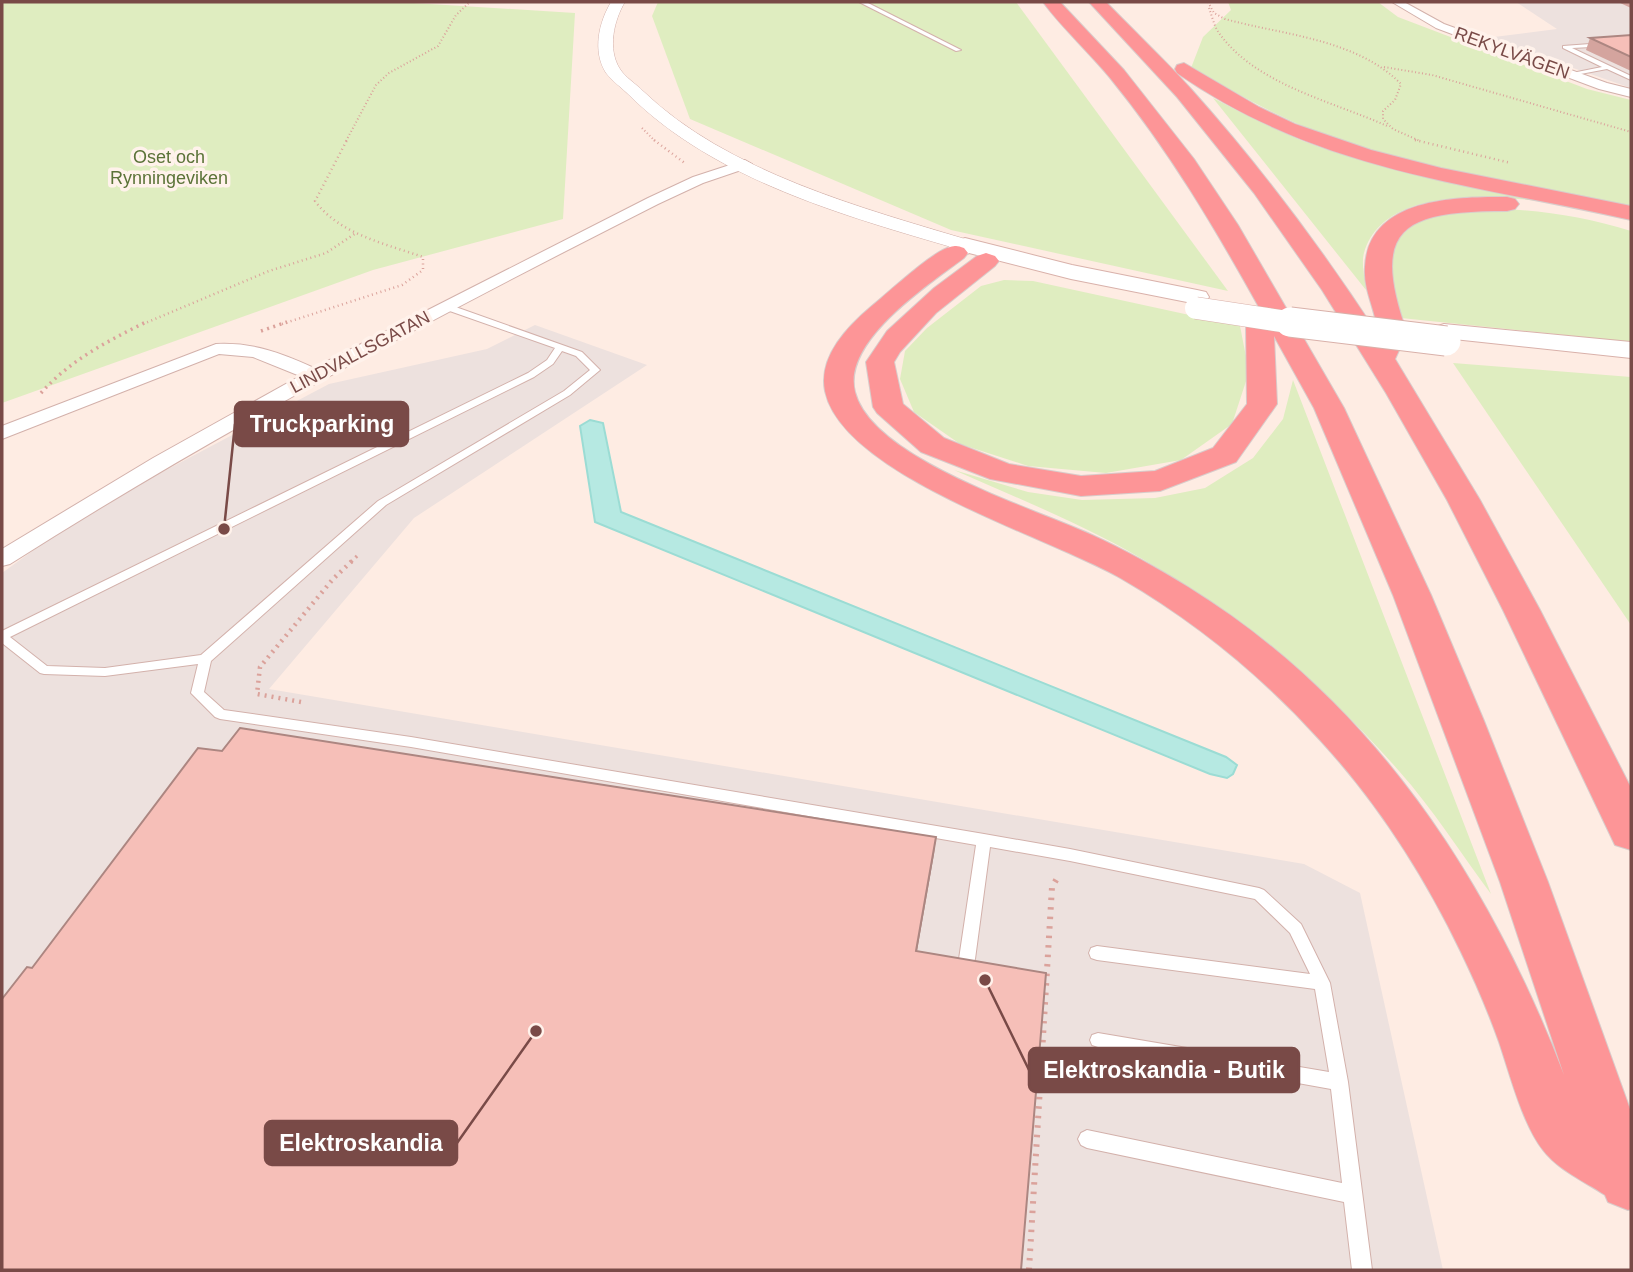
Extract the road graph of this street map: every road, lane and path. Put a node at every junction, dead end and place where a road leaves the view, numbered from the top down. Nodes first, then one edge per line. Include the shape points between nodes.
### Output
1 (470, 2) edge
2 (618, 2) edge
3 (862, 2) edge
4 (1052, 2) edge
5 (1099, 2) edge
6 (1208, 2) edge
7 (1397, 2) edge
8 (1209, 7) junction
9 (1631, 43) edge
10 (958, 50) dead end
11 (1383, 67) junction
12 (1605, 68) junction
13 (613, 71) junction
14 (1570, 74) junction
15 (1631, 78) edge
16 (1631, 93) edge
17 (640, 114) junction
18 (1393, 129) junction
19 (1631, 132) edge
20 (1511, 163) dead end
21 (688, 170) dead end
22 (743, 171) junction
23 (653, 201) junction
24 (1631, 213) edge
25 (1631, 226) edge
26 (356, 233) junction
27 (976, 253) junction
28 (447, 307) junction
29 (1273, 309) junction
30 (257, 332) dead end
31 (1445, 337) junction
32 (560, 347) junction
33 (1631, 350) edge
34 (1381, 358) junction
35 (1631, 360) edge
36 (315, 376) junction
37 (33, 420) junction
38 (2, 433) edge
39 (360, 553) dead end
40 (2, 559) edge
41 (2, 636) edge
42 (205, 659) junction
43 (308, 704) dead end
44 (1631, 834) edge
45 (984, 840) junction
46 (1070, 855) junction
47 (1097, 953) dead end
48 (967, 959) edge
49 (1322, 983) junction
50 (1098, 1040) dead end
51 (1339, 1082) junction
52 (1087, 1139) dead end
53 (1628, 1184) edge
54 (1351, 1194) junction
55 (1029, 1270) edge
56 (1362, 1270) edge

1 - 26 path via 456,15 438,48 387,73 352,125 327,185 315,201 320,210
2 - 13 street via 605,44
3 - 10 lane
4 - 29 highway via 1117,74 1179,154
5 - 24 highway via 1208,86 1246,110 1299,133 1420,170
5 - 34 highway via 1196,104 1258,179
6 - 8 path
7 - 14 street, REKYLVÄGEN via 1440,26
8 - 11 path via 1225,19 1349,52
8 - 18 path via 1220,35 1260,68
9 - 12 lane via 1564,47
11 - 18 path via 1401,83 1395,100 1384,111 1383,119
11 - 19 path via 1432,75
12 - 14 lane
12 - 15 lane
13 - 17 street via 612,80
13 - 22 street via 670,123
14 - 16 street, REKYLVÄGEN
17 - 21 path via 635,114 643,132 684,161
17 - 22 street
18 - 20 path via 1431,144
22 - 23 street, LINDVALLSGATAN
22 - 23 street, LINDVALLSGATAN via 719,183
22 - 27 street
23 - 28 street, LINDVALLSGATAN
25 - 34 highway via 1551,207 1489,203 1435,208 1399,222 1388,232 1378,255 1379,295 1393,333
26 - 30 path via 423,257 423,270 402,285
26 - 37 path via 332,250 270,271 81,356 46,383 33,407
27 - 29 highway via 945,294 888,346 879,363 878,382 884,401 898,420 920,439 972,464 1024,479 1076,485 1149,482 1215,462 1238,446 1261,411 1268,375 1260,325
27 - 31 main road, bridge via 1319,327
27 - 53 highway via 866,325 852,340 838,372 839,389 858,426 909,466 1080,542 1177,596 1247,647 1314,707 1378,778 1437,862 1489,959 1560,1128
28 - 32 lane
28 - 36 street, LINDVALLSGATAN
29 - 53 highway via 1329,408 1417,607 1519,869
31 - 33 main road
31 - 35 main road
32 - 41 lane via 550,362 531,375
32 - 42 lane via 579,354 595,370 567,393 382,503
34 - 44 highway via 1531,628
36 - 37 street via 262,351 216,349
36 - 40 street, LINDVALLSGATAN via 138,474
37 - 38 street
39 - 43 path via 260,667 257,694
41 - 42 lane via 44,670 105,672
42 - 45 lane via 197,693 220,714
45 - 46 lane
45 - 48 lane
46 - 49 lane via 1259,894 1296,929
46 - 55 path via 1052,887
47 - 49 lane
49 - 51 lane
50 - 51 lane
51 - 54 lane
52 - 54 lane
54 - 56 lane

